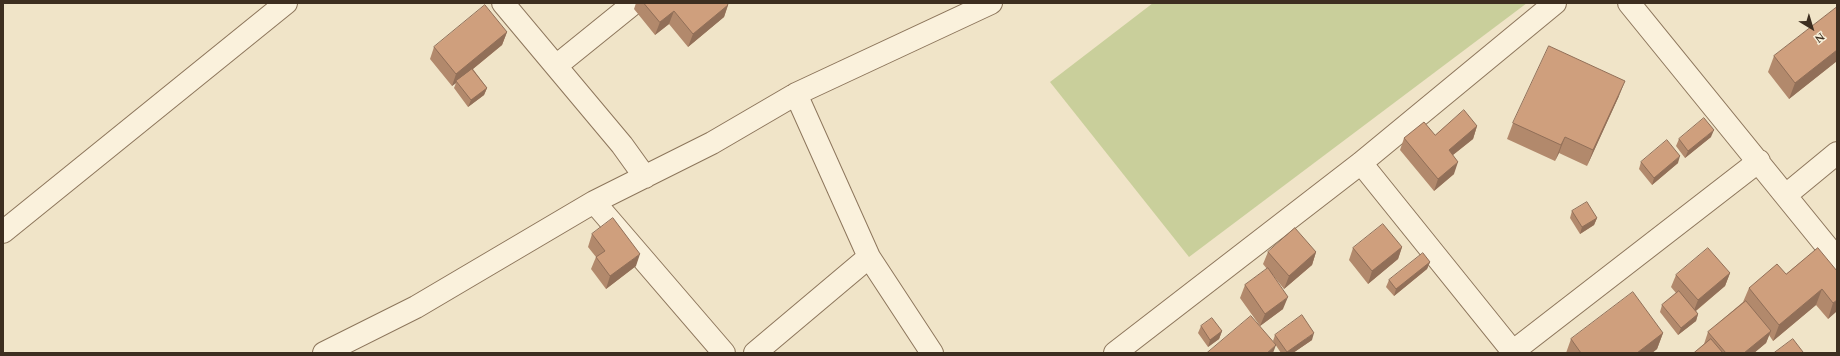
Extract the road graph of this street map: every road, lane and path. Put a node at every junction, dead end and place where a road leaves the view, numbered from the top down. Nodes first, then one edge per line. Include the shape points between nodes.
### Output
1 (286, 3) edge
2 (503, 3) edge
3 (634, 3) edge
4 (991, 3) edge
5 (1555, 3) edge
6 (1629, 3) edge
7 (556, 66) junction
8 (796, 94) junction
9 (1837, 153) edge
10 (1759, 160) junction
11 (1361, 163) junction
12 (645, 177) junction
13 (1786, 195) junction
14 (594, 202) junction
15 (3, 232) edge
16 (869, 257) junction
17 (1837, 259) edge
18 (324, 353) edge
19 (724, 353) edge
20 (755, 353) edge
21 (932, 353) edge
22 (1115, 353) edge
23 (1512, 353) edge

1 - 15 street
2 - 7 street
3 - 7 street
4 - 8 street
5 - 11 street
6 - 10 street
7 - 12 street via 622,145
8 - 12 street
8 - 16 street
9 - 13 street
10 - 13 street
10 - 23 street
11 - 22 street
11 - 23 street
12 - 14 street
13 - 17 street
14 - 18 street via 416,307
14 - 19 street
16 - 20 street
16 - 21 street

